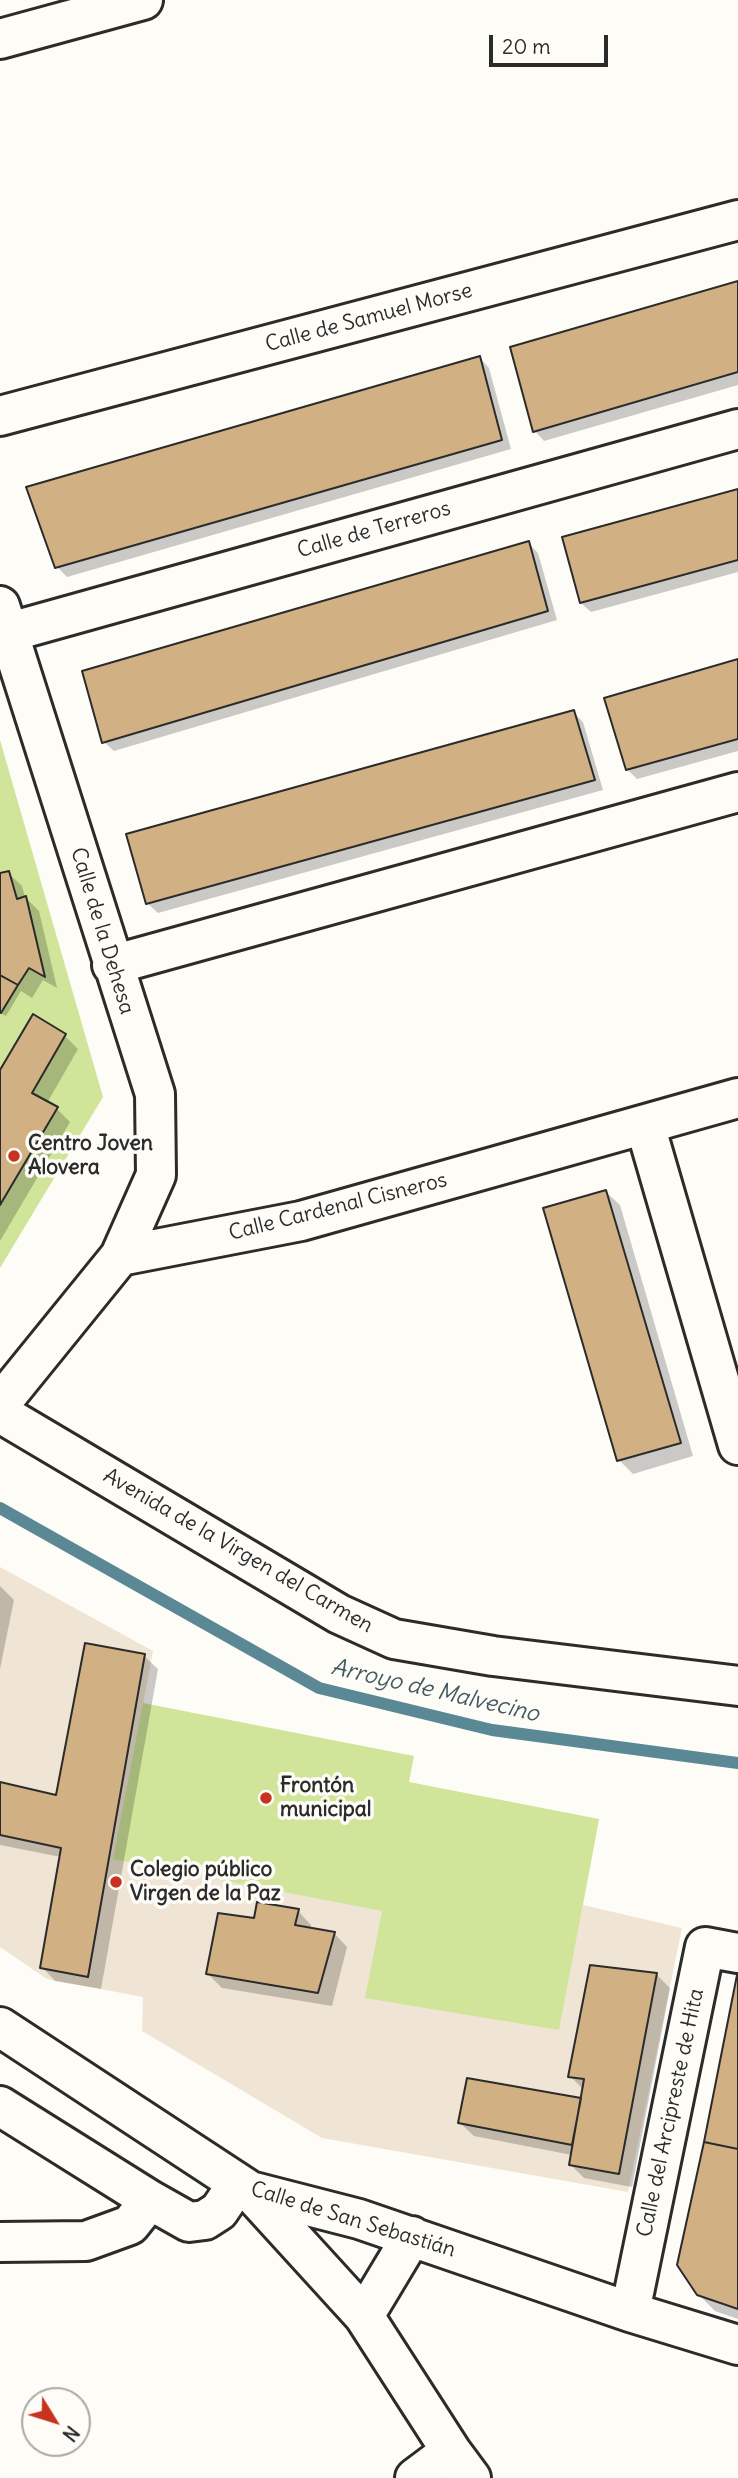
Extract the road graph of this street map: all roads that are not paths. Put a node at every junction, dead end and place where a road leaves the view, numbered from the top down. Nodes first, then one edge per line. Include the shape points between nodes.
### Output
1 (143, 0) edge
2 (0, 39) edge
3 (738, 220) edge
4 (0, 416) edge
5 (738, 429) edge
6 (5, 619) edge
7 (738, 792) edge
8 (112, 965) junction
9 (738, 1098) edge
10 (645, 1125) junction
11 (120, 1256) junction
12 (0, 1404) edge
13 (0, 1413) edge
14 (738, 1445) edge
15 (738, 1686) edge
16 (738, 1953) edge
17 (0, 2027) edge
18 (0, 2105) edge
19 (244, 2187) junction
20 (150, 2200) junction
21 (412, 2236) junction
22 (0, 2242) edge
23 (630, 2312) junction
24 (364, 2316) junction
25 (738, 2346) edge
26 (461, 2464) edge
27 (415, 2478) edge

1 - 2 street
3 - 4 street, Calle de Samuel Morse
5 - 6 street, Calle de Terreros
6 - 8 street, Calle de la Dehesa
7 - 8 street
8 - 11 street, Calle de la Dehesa via 155,1094 156,1175
9 - 10 street, Calle Cardenal Cisneros
10 - 11 street, Calle Cardenal Cisneros via 301,1221
10 - 14 street
11 - 12 street
13 - 15 street, Avenida de la Virgen del Carmen via 339,1614 394,1639 493,1657
16 - 23 street, Calle del Arcipreste de Hita via 705,1947
17 - 19 street, Calle de San Sebastián
18 - 20 street
19 - 20 street via 205,2220 189,2222
19 - 21 street, Calle de San Sebastián
19 - 24 street
20 - 22 street via 130,2225 86,2241
21 - 23 street, Calle de San Sebastián
21 - 24 street
23 - 25 street, Calle de San Sebastián
24 - 26 street
26 - 27 street

